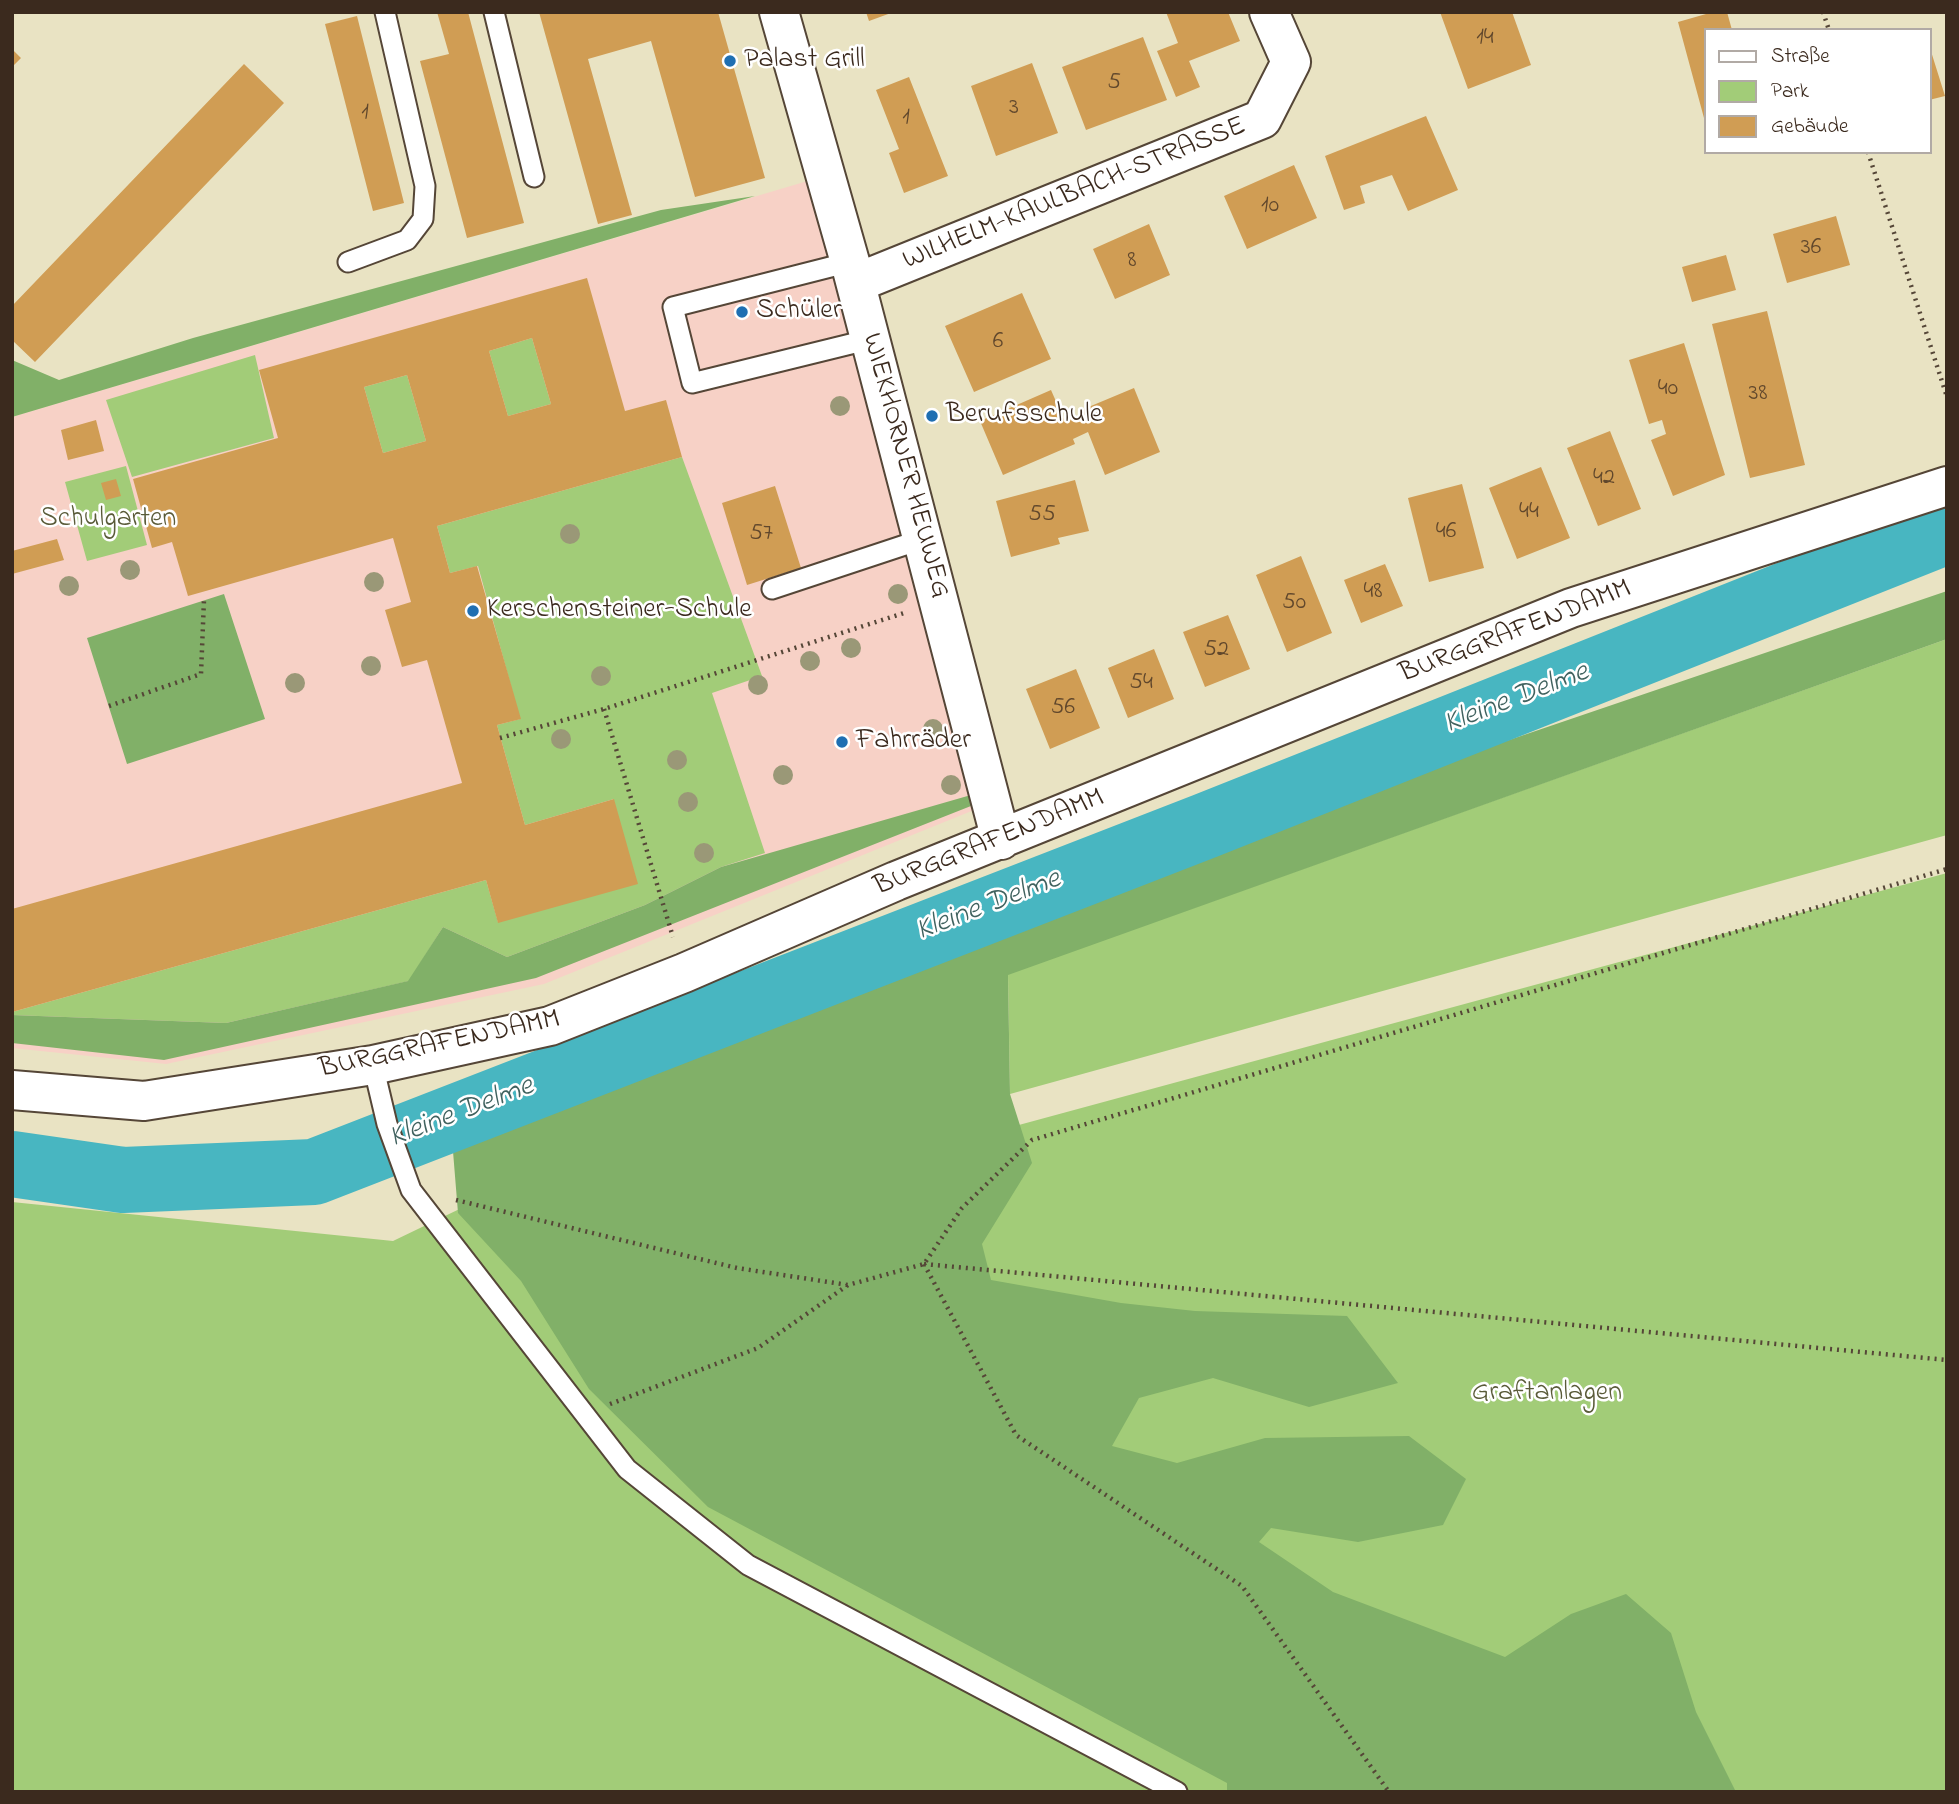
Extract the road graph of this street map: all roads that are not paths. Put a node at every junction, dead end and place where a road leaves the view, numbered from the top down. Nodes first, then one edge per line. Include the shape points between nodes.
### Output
1 (385, 12) edge
2 (494, 12) edge
3 (779, 12) edge
4 (1269, 12) edge
5 (534, 177) dead end
6 (348, 261) dead end
7 (853, 273) junction
8 (871, 339) junction
9 (1947, 486) edge
10 (923, 540) junction
11 (772, 589) dead end
12 (1001, 840) junction
13 (373, 1065) junction
14 (12, 1090) edge
15 (1177, 1792) edge

1 - 6 lane via 425,186 423,219 407,240
2 - 5 lane
3 - 7 street, WIEKHORNER HEUWEG
4 - 7 street, WILHELM-KAULBACH-STRASSE via 1291,62 1262,119
7 - 8 street, WIEKHORNER HEUWEG
7 - 8 lane via 673,307 692,383
8 - 10 street, WIEKHORNER HEUWEG
9 - 12 street, BURGGRAFENDAMM via 1571,608
10 - 11 lane
10 - 12 street, WIEKHORNER HEUWEG
12 - 13 street, BURGGRAFENDAMM via 550,1026
13 - 14 street, BURGGRAFENDAMM via 144,1101
13 - 15 lane via 387,1124 411,1190 627,1469 748,1564

